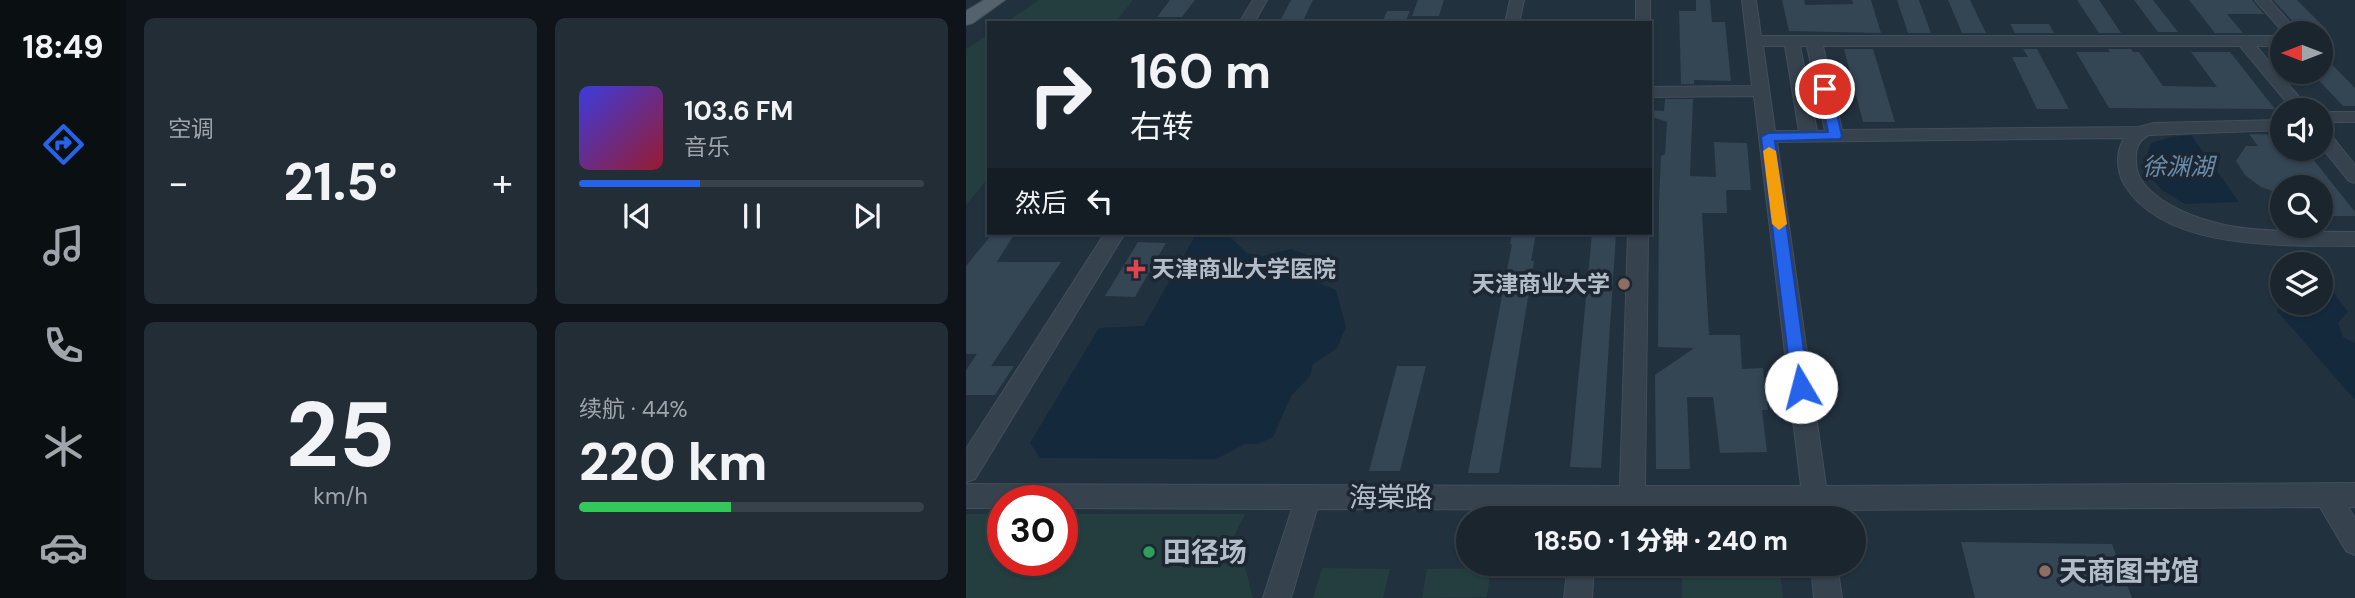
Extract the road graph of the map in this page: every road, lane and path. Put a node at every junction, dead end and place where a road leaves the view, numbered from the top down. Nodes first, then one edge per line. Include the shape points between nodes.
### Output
1 (996, 0) edge
2 (1260, 0) edge
3 (1517, 0) edge
4 (1643, 0) edge
5 (1749, 0) edge
6 (2262, 0) edge
7 (966, 19) edge
8 (1247, 21) edge
9 (1512, 21) edge
10 (1643, 21) edge
11 (2281, 21) edge
12 (1755, 41) junction
13 (1791, 41) junction
14 (1814, 41) junction
15 (2244, 41) junction
16 (2270, 41) edge
17 (1761, 91) junction
18 (1652, 92) edge
19 (2292, 98) edge
20 (2333, 117) edge
21 (2355, 117) edge
22 (2270, 125) edge
23 (2138, 132) junction
24 (1810, 136) junction
25 (1835, 136) junction
26 (1768, 137) junction
27 (2333, 149) edge
28 (2355, 177) edge
29 (1114, 235) edge
30 (1638, 235) edge
31 (2355, 239) edge
32 (966, 471) edge
33 (2327, 495) junction
34 (2355, 495) edge
35 (966, 496) edge
36 (1308, 497) junction
37 (1632, 497) junction
38 (1534, 506) edge
39 (1593, 506) edge
40 (1783, 506) edge
41 (1817, 506) edge
42 (1866, 507) edge
43 (2355, 542) edge
44 (1580, 576) edge
45 (1825, 576) edge
46 (1277, 598) edge
47 (1578, 598) edge
48 (1828, 598) edge

1 - 7 main road
2 - 8 street
3 - 9 street
4 - 10 street
5 - 12 street
6 - 11 street
12 - 13 street
12 - 17 street
13 - 14 street
13 - 24 street
14 - 15 street
14 - 25 street
15 - 16 street
15 - 19 street
17 - 18 street
17 - 26 street
20 - 21 street
22 - 23 street
23 - 25 street
23 - 31 street via 2129,143 2126,163 2130,178 2138,191 2183,223 2240,236
24 - 25 street
24 - 26 street
26 - 41 street
27 - 28 street
29 - 32 street
30 - 37 street
33 - 34 street, 海棠路
33 - 42 street, 海棠路
33 - 43 street
35 - 36 street, 海棠路
36 - 38 street, 海棠路
36 - 46 street
37 - 39 street, 海棠路
37 - 40 street, 海棠路
44 - 47 street
45 - 48 street

